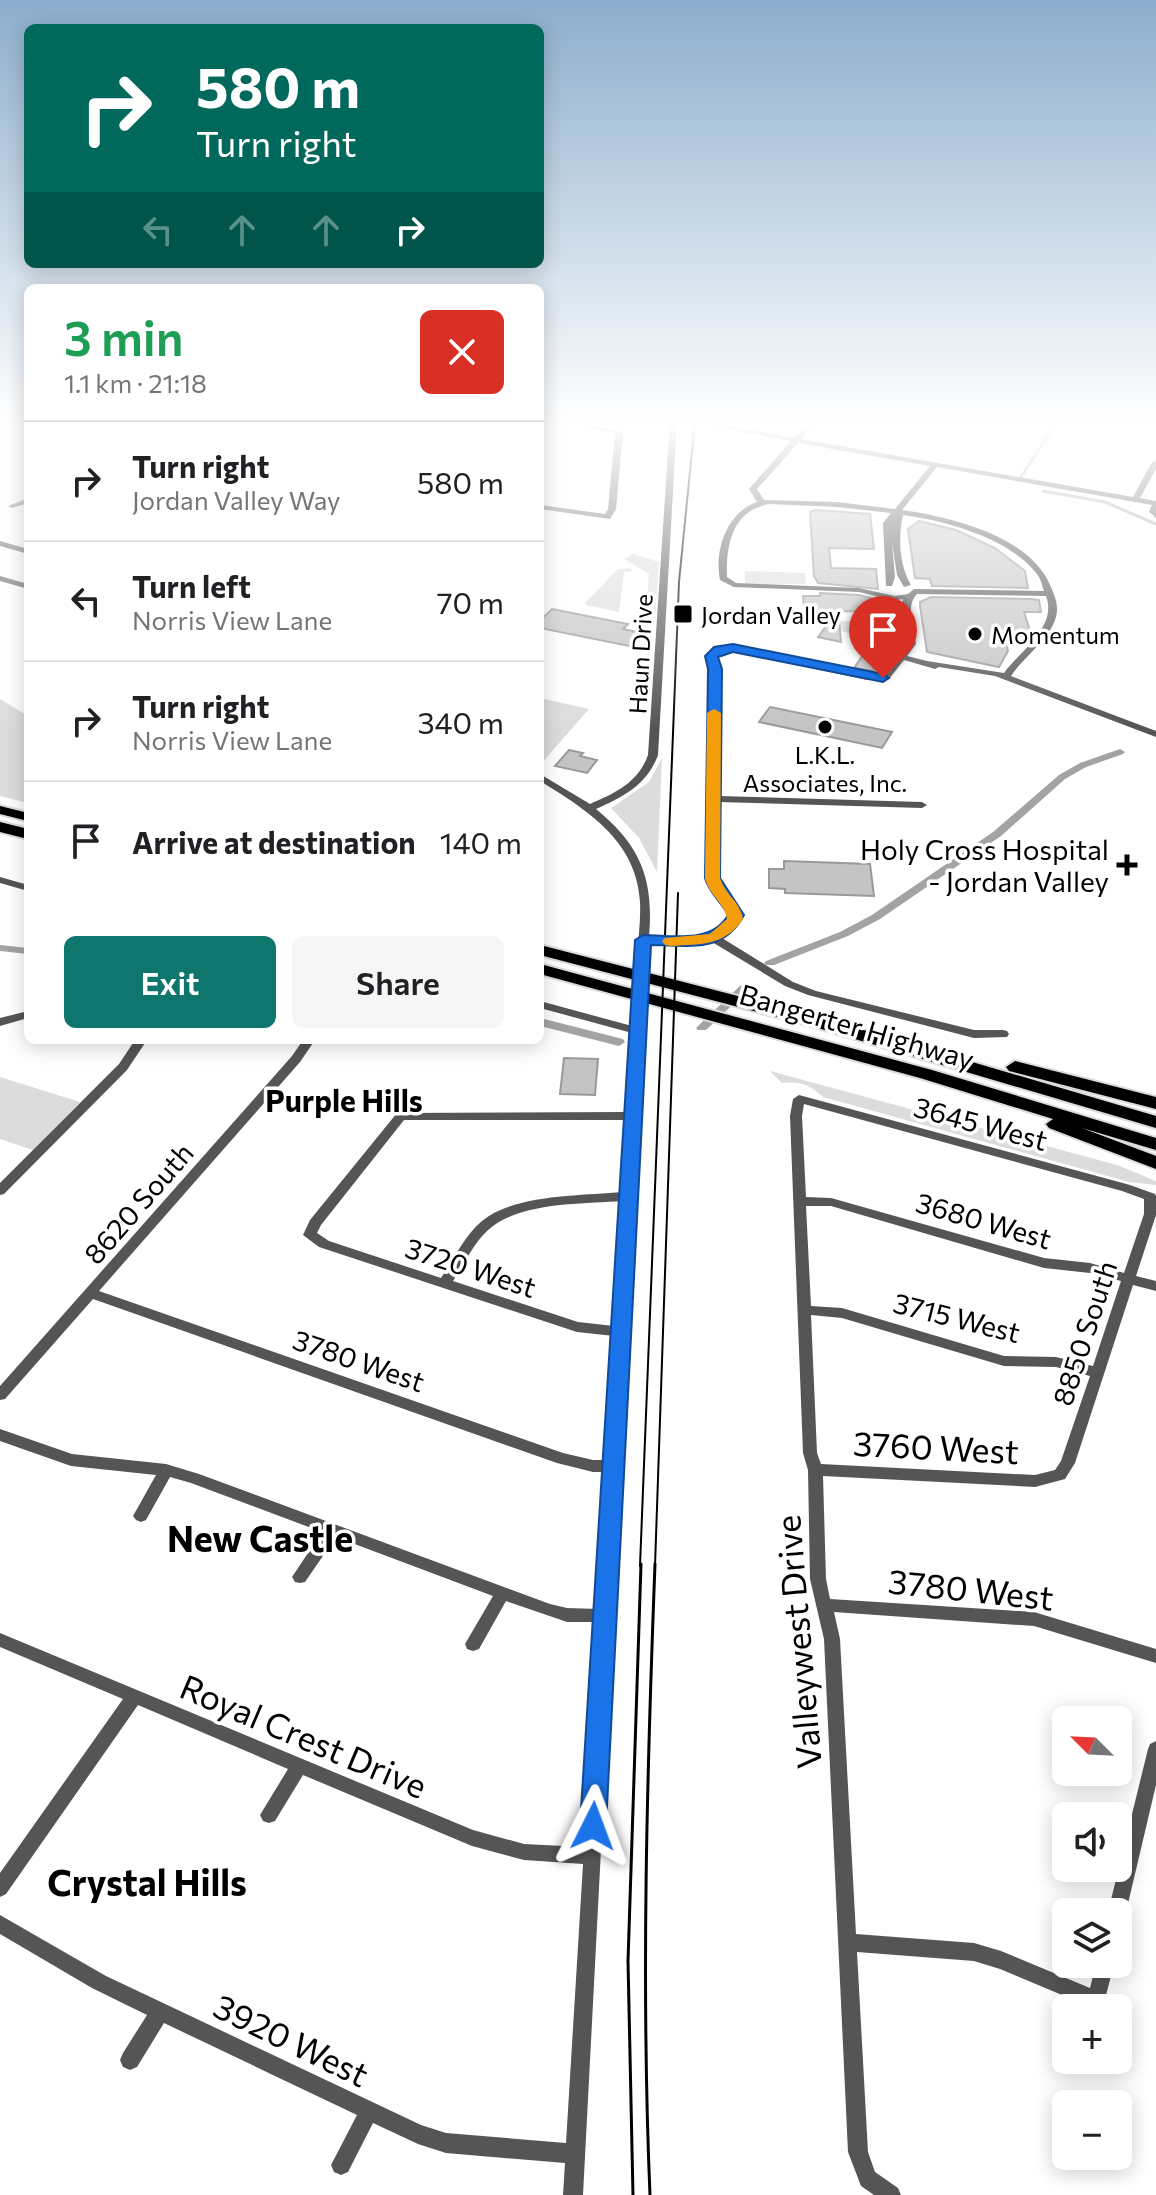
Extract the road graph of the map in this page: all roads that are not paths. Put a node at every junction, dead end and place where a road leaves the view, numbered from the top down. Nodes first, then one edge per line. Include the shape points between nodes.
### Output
1 (668, 523) edge
2 (736, 523) edge
3 (888, 523) edge
4 (896, 523) edge
5 (952, 523) edge
6 (0, 543) edge
7 (24, 551) edge
8 (0, 578) edge
9 (24, 586) edge
10 (887, 590) junction
11 (910, 591) junction
12 (1050, 594) junction
13 (905, 653) junction
14 (1005, 678) junction
15 (1156, 734) edge
16 (544, 779) edge
17 (713, 799) junction
18 (922, 805) dead end
19 (590, 808) junction
20 (0, 810) edge
21 (24, 816) edge
22 (0, 827) edge
23 (24, 833) edge
24 (0, 880) edge
25 (24, 887) edge
26 (714, 938) junction
27 (643, 940) junction
28 (544, 951) edge
29 (544, 970) edge
30 (544, 1005) edge
31 (24, 1015) edge
32 (0, 1022) edge
33 (845, 1030) junction
34 (637, 1031) junction
35 (1003, 1034) dead end
36 (138, 1044) edge
37 (306, 1044) edge
38 (926, 1074) junction
39 (799, 1099) joint
40 (1156, 1103) edge
41 (632, 1116) junction
42 (1156, 1122) edge
43 (1156, 1144) edge
44 (1156, 1163) edge
45 (0, 1191) edge
46 (628, 1196) junction
47 (1150, 1197) joint
48 (800, 1201) junction
49 (1129, 1278) junction
50 (444, 1284) junction
51 (1156, 1286) edge
52 (91, 1293) junction
53 (804, 1310) junction
54 (620, 1332) junction
55 (1098, 1373) junction
56 (0, 1395) edge
57 (0, 1435) edge
58 (613, 1466) junction
59 (166, 1470) junction
60 (815, 1470) junction
61 (1053, 1478) joint
62 (141, 1516) dead end
63 (332, 1530) junction
64 (300, 1577) dead end
65 (502, 1594) junction
66 (823, 1605) junction
67 (605, 1616) junction
68 (0, 1640) edge
69 (473, 1644) dead end
70 (1156, 1656) edge
71 (134, 1697) junction
72 (1156, 1749) edge
73 (299, 1766) junction
74 (269, 1815) dead end
75 (592, 1856) junction
76 (0, 1888) edge
77 (1120, 1898) edge
78 (0, 1924) edge
79 (847, 1942) junction
80 (1102, 1978) edge
81 (160, 2011) junction
82 (130, 2060) dead end
83 (369, 2111) junction
84 (575, 2154) junction
85 (341, 2165) dead end
86 (573, 2195) edge
87 (891, 2195) edge

1 - 19 street, Haun Drive via 653,755 634,785
2 - 10 street via 725,537 724,580 737,585
3 - 10 street
4 - 11 street via 901,575
5 - 12 street via 1001,543 1036,569
6 - 7 street
8 - 9 street
10 - 11 street
10 - 11 street
10 - 13 street via 896,605
11 - 12 street
11 - 13 street via 906,605 912,644
12 - 14 street via 1052,613 1046,628
13 - 14 street via 937,667
13 - 17 street via 883,678 733,648 714,653
14 - 15 street
16 - 19 street
17 - 18 street
17 - 26 street via 713,881 736,915
19 - 27 street via 627,842 640,868 646,899
20 - 21 highway
22 - 23 highway
24 - 25 street
26 - 27 street
26 - 35 street via 812,993 974,1034
27 - 34 street, bridge
28 - 33 highway, Bangerter Highway
29 - 38 highway, Bangerter Highway
30 - 34 street
31 - 32 street
33 - 40 highway via 875,1032
33 - 42 highway, Bangerter Highway
34 - 41 street
36 - 45 street via 123,1067
37 - 52 street, 8620 South
38 - 43 highway, Bangerter Highway
38 - 44 highway
39 - 47 street, 3645 West
39 - 48 street, Valleywest Drive
41 - 46 street
41 - 50 street, 3720 West via 401,1116 310,1235
46 - 50 street via 501,1215 478,1235
46 - 54 street
47 - 49 street, 8850 South via 1150,1214
48 - 49 street, 3680 West via 831,1202 1044,1263
48 - 53 street, Valleywest Drive
49 - 51 street, 3680 West
49 - 55 street, 8850 South
50 - 54 street, 3720 West via 577,1327
52 - 56 street, 8620 South
52 - 58 street, 3780 West via 562,1459
53 - 55 street, 3715 West via 854,1316 986,1357 1056,1362
53 - 60 street, Valleywest Drive
54 - 58 street
55 - 61 street, 8850 South via 1068,1463
57 - 59 street via 71,1460
58 - 67 street
59 - 62 street
59 - 63 street
60 - 61 street, 3760 West
60 - 66 street, Valleywest Drive
63 - 64 street
63 - 65 street
65 - 67 street via 567,1615
65 - 69 street
66 - 70 street, 3780 West via 1034,1619
66 - 79 street, Valleywest Drive via 832,1639
67 - 75 street
68 - 71 street, Royal Crest Drive
71 - 73 street, Royal Crest Drive
71 - 76 street
72 - 77 street
73 - 74 street
73 - 75 street, Royal Crest Drive via 498,1847
75 - 84 street
78 - 81 street, 3920 West
79 - 80 street via 974,1952 1096,2000
79 - 87 street, Valleywest Drive via 858,2152 868,2179
81 - 82 street
81 - 83 street, 3920 West
83 - 84 street, 3920 West via 446,2143
83 - 85 street
84 - 86 street

